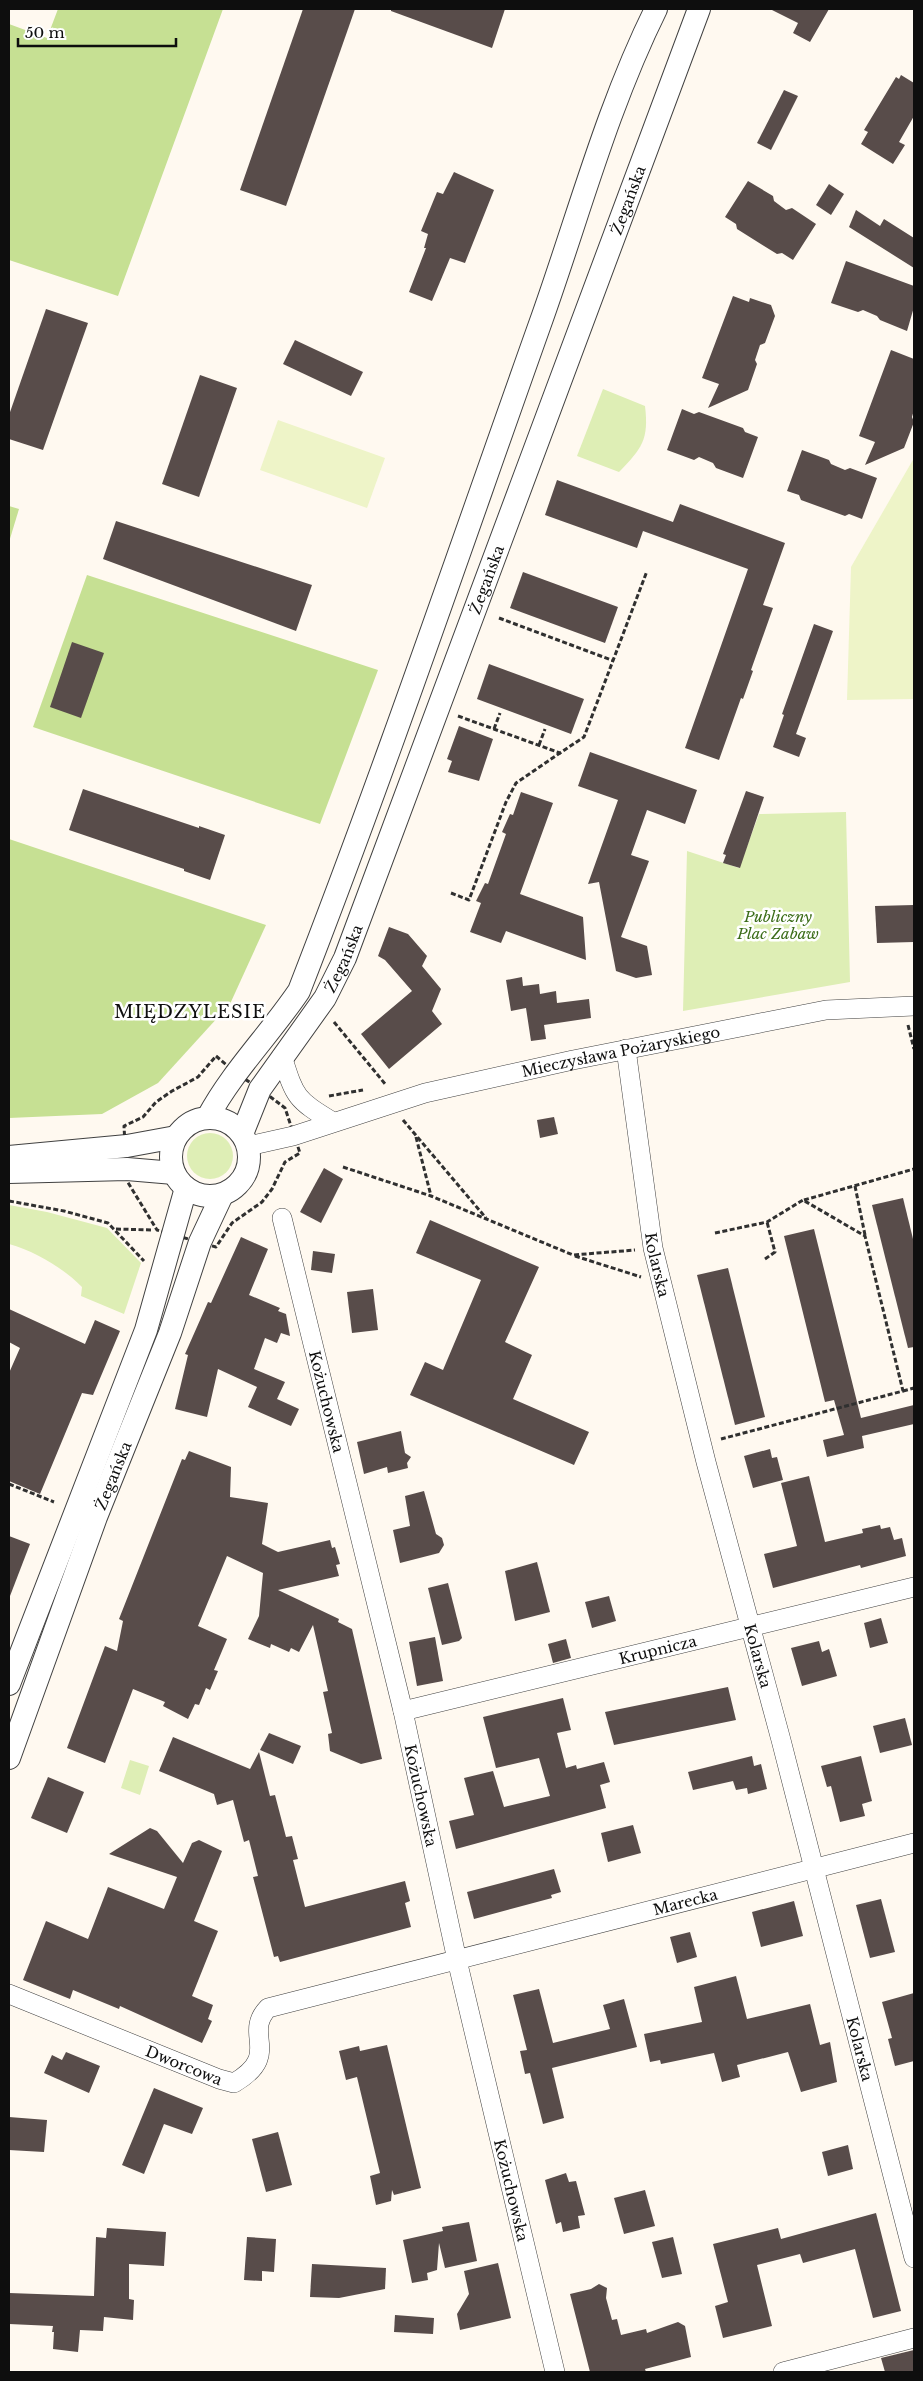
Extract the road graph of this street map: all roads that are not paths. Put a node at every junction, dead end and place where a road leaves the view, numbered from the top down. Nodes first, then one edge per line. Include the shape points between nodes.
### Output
1 (656, 9) edge
2 (699, 9) edge
3 (914, 1006) edge
4 (626, 1049) junction
5 (282, 1056) junction
6 (208, 1118) junction
7 (333, 1122) junction
8 (176, 1137) junction
9 (245, 1140) junction
10 (9, 1157) edge
11 (9, 1172) edge
12 (180, 1181) junction
13 (222, 1194) junction
14 (282, 1218) dead end
15 (914, 1587) edge
16 (750, 1628) junction
17 (9, 1684) edge
18 (403, 1711) junction
19 (9, 1758) edge
20 (914, 1843) edge
21 (814, 1868) junction
22 (457, 1960) junction
23 (9, 1994) edge
24 (914, 2258) edge
25 (914, 2338) edge
26 (555, 2372) edge
27 (783, 2372) edge

1 - 6 street, Żegańska via 618,92 594,158 556,279 299,991 219,1097
2 - 5 street, Żegańska via 344,958 325,998
3 - 4 street, Mieczysława Pożaryskiego via 826,1010
4 - 7 street, Mieczysława Pożaryskiego via 454,1085
4 - 16 street, Kolarska via 653,1248
5 - 7 street via 293,1091 300,1100
5 - 9 street, Żegańska via 260,1089
6 - 8 street via 190,1123
6 - 9 street via 227,1122
7 - 9 street, Mieczysława Pożaryskiego via 293,1136
8 - 10 street via 127,1146
8 - 12 street via 170,1155
9 - 13 street via 249,1158 247,1170 241,1181
11 - 12 street via 127,1169
12 - 13 street via 203,1196
12 - 17 street, Żegańska via 165,1232 146,1330
13 - 19 street, Żegańska via 200,1242 170,1333 96,1517
14 - 18 street, Kożuchowska
15 - 16 street, Krupnicza
16 - 18 street, Krupnicza
16 - 21 street, Kolarska
18 - 22 street, Kożuchowska
20 - 21 street, Marecka
21 - 22 street, Marecka
21 - 24 street, Kolarska
22 - 23 street, Dworcowa via 268,2008 258,2025 260,2057 250,2074 234,2082 219,2079
22 - 26 street, Kożuchowska
25 - 27 street

